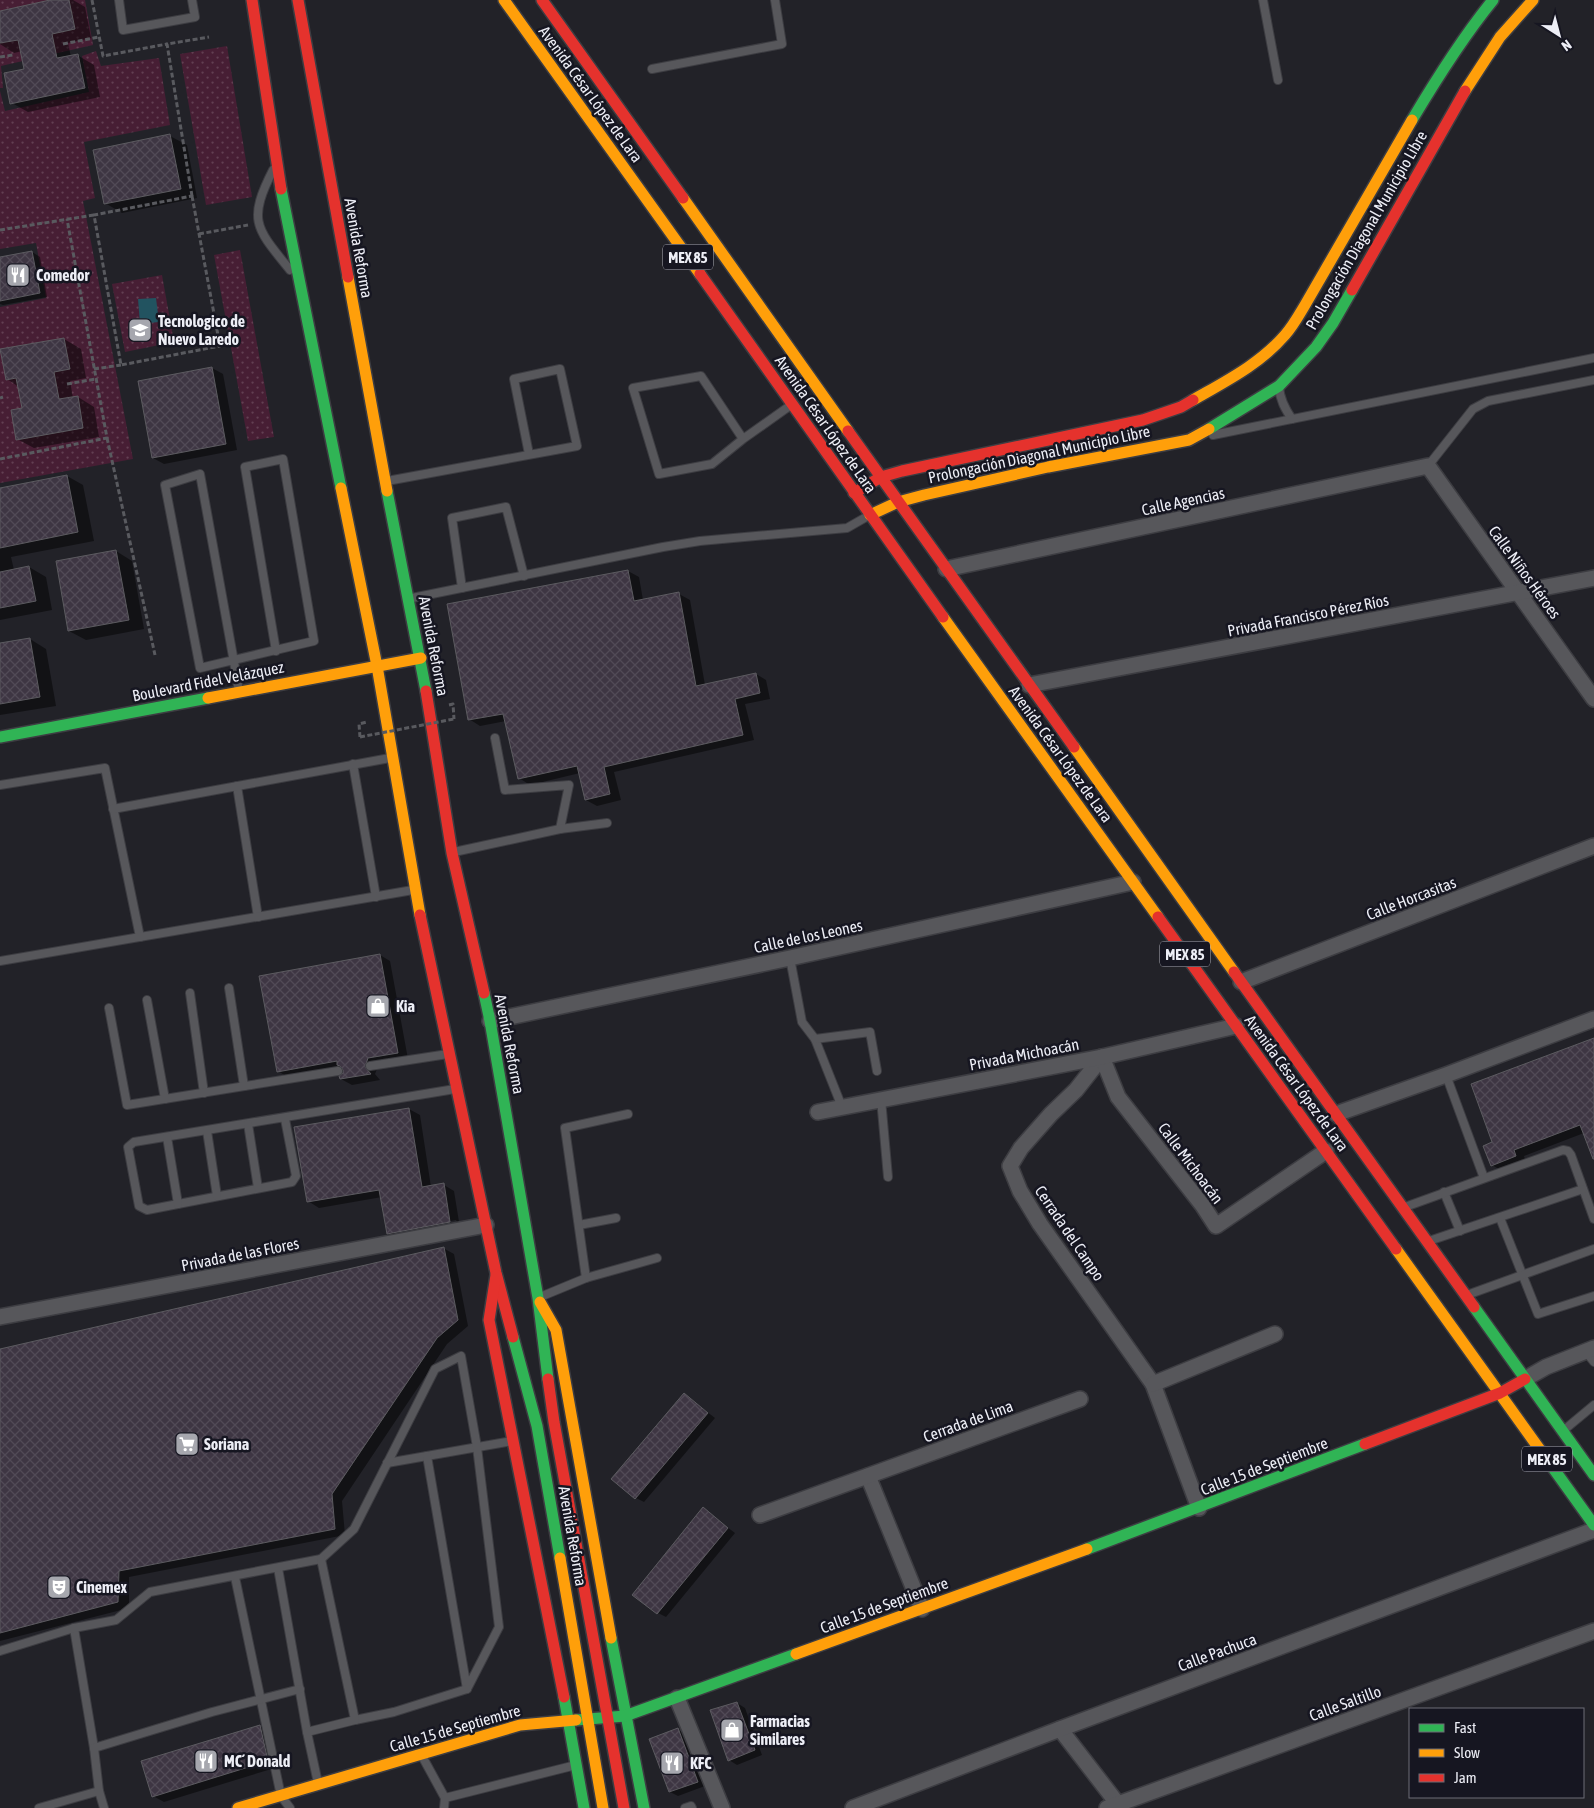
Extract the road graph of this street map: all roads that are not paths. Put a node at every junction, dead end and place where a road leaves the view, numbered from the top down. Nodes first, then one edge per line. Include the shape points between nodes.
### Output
1 (119, 0) edge
2 (192, 0) edge
3 (252, 0) edge
4 (298, 0) edge
5 (504, 0) edge
6 (542, 0) edge
7 (775, 0) edge
8 (1263, 0) edge
9 (1494, 0) edge
10 (1533, 0) edge
11 (652, 69) dead end
12 (1278, 80) dead end
13 (277, 161) junction
14 (298, 280) junction
15 (1594, 358) edge
16 (1594, 380) edge
17 (1279, 386) junction
18 (793, 404) junction
19 (1292, 419) junction
20 (743, 439) junction
21 (1189, 440) junction
22 (529, 454) junction
23 (1047, 454) junction
24 (1428, 466) junction
25 (881, 477) junction
26 (385, 481) junction
27 (854, 494) junction
28 (898, 502) junction
29 (870, 515) junction
30 (946, 569) junction
31 (524, 576) junction
32 (1594, 578) edge
33 (462, 588) junction
34 (1519, 593) junction
35 (409, 598) junction
36 (276, 651) junction
37 (421, 658) junction
38 (234, 662) junction
39 (377, 666) junction
40 (1029, 685) junction
41 (239, 692) junction
42 (1594, 699) edge
43 (0, 737) edge
44 (495, 738) dead end
45 (392, 758) junction
46 (353, 764) junction
47 (0, 785) edge
48 (237, 786) junction
49 (113, 809) junction
50 (607, 823) dead end
51 (560, 829) junction
52 (1594, 846) edge
53 (452, 853) junction
54 (1133, 882) junction
55 (415, 890) junction
56 (376, 897) junction
57 (258, 917) junction
58 (140, 937) junction
59 (790, 958) junction
60 (0, 961) edge
61 (1241, 982) junction
62 (229, 988) dead end
63 (190, 993) dead end
64 (148, 1000) dead end
65 (109, 1008) dead end
66 (1594, 1019) edge
67 (490, 1021) junction
68 (1236, 1026) junction
69 (815, 1039) junction
70 (450, 1053) junction
71 (1102, 1057) junction
72 (370, 1066) dead end
73 (338, 1071) dead end
74 (877, 1071) dead end
75 (1446, 1075) junction
76 (244, 1086) junction
77 (457, 1089) junction
78 (204, 1093) junction
79 (165, 1099) junction
80 (881, 1100) junction
81 (842, 1107) junction
82 (818, 1112) dead end
83 (628, 1114) dead end
84 (1336, 1114) junction
85 (285, 1118) junction
86 (248, 1124) junction
87 (207, 1131) junction
88 (167, 1137) junction
89 (1326, 1151) junction
90 (888, 1177) dead end
91 (1484, 1178) junction
92 (258, 1188) junction
93 (1583, 1189) junction
94 (1444, 1192) junction
95 (216, 1196) junction
96 (178, 1204) junction
97 (1403, 1208) junction
98 (616, 1218) dead end
99 (1500, 1218) junction
100 (1594, 1219) edge
101 (486, 1225) junction
102 (579, 1225) junction
103 (1460, 1231) junction
104 (1427, 1242) junction
105 (1594, 1249) edge
106 (657, 1258) dead end
107 (496, 1273) junction
108 (1522, 1274) junction
109 (586, 1278) junction
110 (1465, 1295) junction
111 (1594, 1296) edge
112 (538, 1298) junction
113 (0, 1317) edge
114 (1275, 1334) dead end
115 (1591, 1354) edge
116 (1525, 1378) junction
117 (1153, 1384) junction
118 (1500, 1394) junction
119 (1080, 1399) dead end
120 (1594, 1405) edge
121 (1563, 1432) junction
122 (514, 1441) junction
123 (477, 1447) junction
124 (427, 1456) junction
125 (387, 1463) junction
126 (1594, 1475) edge
127 (868, 1476) junction
128 (1199, 1508) junction
129 (760, 1515) dead end
130 (1594, 1525) edge
131 (1594, 1530) edge
132 (321, 1559) junction
133 (278, 1568) junction
134 (235, 1577) junction
135 (922, 1609) junction
136 (74, 1628) junction
137 (1594, 1631) edge
138 (0, 1651) edge
139 (300, 1689) junction
140 (467, 1689) junction
141 (676, 1698) junction
142 (260, 1700) junction
143 (625, 1716) junction
144 (608, 1717) junction
145 (589, 1719) junction
146 (355, 1720) junction
147 (569, 1720) junction
148 (1060, 1729) junction
149 (307, 1732) junction
150 (94, 1748) junction
151 (421, 1754) junction
152 (576, 1765) junction
153 (318, 1784) junction
154 (98, 1790) junction
155 (281, 1796) junction
156 (445, 1798) junction
157 (1116, 1807) edge
158 (39, 1808) edge
159 (104, 1808) edge
160 (238, 1808) edge
161 (290, 1808) edge
162 (444, 1808) edge
163 (584, 1808) edge
164 (603, 1808) edge
165 (624, 1808) edge
166 (644, 1808) edge
167 (685, 1808) edge
168 (692, 1808) edge
169 (722, 1808) edge
170 (853, 1808) edge

1 - 2 lane via 123,30 195,17
3 - 13 main road, Avenida Reforma
4 - 26 main road, Avenida Reforma
5 - 18 main road, Avenida César López de Lara / MEX 85
6 - 25 main road, Avenida César López de Lara / MEX 85
7 - 11 lane via 782,44
8 - 12 lane
9 - 23 main road, Prolongación Diagonal Municipio Libre via 1438,76 1286,334 1242,372 1181,407
10 - 17 main road, Prolongación Diagonal Municipio Libre via 1500,36 1474,75 1332,323 1316,347
13 - 14 main road, Avenida Reforma
13 - 14 lane via 256,211 260,230
14 - 39 main road, Avenida Reforma
15 - 19 lane
16 - 24 lane via 1488,401 1474,409
17 - 19 lane via 1282,402
17 - 21 main road, Prolongación Diagonal Municipio Libre via 1234,416
18 - 20 lane
18 - 27 main road, Avenida César López de Lara / MEX 85
19 - 21 lane
20 - 20 lane via 712,464 659,474 633,388 701,376
21 - 23 main road, Prolongación Diagonal Municipio Libre
22 - 22 lane via 514,379 560,369 577,446
22 - 26 lane
23 - 25 main road, Prolongación Diagonal Municipio Libre
23 - 28 main road, Prolongación Diagonal Municipio Libre
24 - 30 street, Calle Agencias
24 - 34 street, Calle Niños Héroes
25 - 27 main road, Prolongación Diagonal Municipio Libre
25 - 28 main road, Avenida César López de Lara / MEX 85
26 - 35 main road, Avenida Reforma
27 - 29 main road, Avenida César López de Lara / MEX 85
28 - 29 main road, Prolongación Diagonal Municipio Libre
28 - 30 main road, Avenida César López de Lara / MEX 85
29 - 31 lane via 848,528 663,547
29 - 54 main road, Avenida César López de Lara / MEX 85
30 - 40 main road, Avenida César López de Lara / MEX 85
31 - 33 lane
31 - 33 lane via 506,507 452,518
32 - 34 street, Privada Francisco Pérez Ríos
33 - 35 lane
34 - 40 street, Privada Francisco Pérez Ríos
34 - 42 street, Calle Niños Héroes
35 - 37 main road, Avenida Reforma
36 - 36 lane via 314,641 283,459 245,467
36 - 38 lane
37 - 39 main road, Boulevard Fidel Velázquez
37 - 53 main road, Avenida Reforma
38 - 38 lane via 200,668 165,485 200,474
38 - 41 lane
39 - 41 main road, Boulevard Fidel Velázquez
39 - 45 main road, Avenida Reforma
40 - 61 main road, Avenida César López de Lara / MEX 85
41 - 43 main road, Boulevard Fidel Velázquez
44 - 51 lane via 505,790 569,786
45 - 46 lane
45 - 55 main road, Avenida Reforma
46 - 48 lane
46 - 56 lane
47 - 49 lane via 105,768
48 - 49 lane
48 - 57 lane
49 - 58 lane
50 - 51 lane
51 - 53 lane
52 - 61 street, Calle Horcasitas
53 - 67 main road, Avenida Reforma
54 - 59 street, Calle de los Leones
54 - 68 main road, Avenida César López de Lara / MEX 85
55 - 56 lane
55 - 70 main road, Avenida Reforma
56 - 57 lane
57 - 58 lane
58 - 60 lane
59 - 67 street, Calle de los Leones
59 - 69 lane via 802,1022
61 - 84 main road, Avenida César López de Lara / MEX 85
62 - 76 lane
63 - 78 lane
64 - 79 lane
65 - 79 lane via 127,1105
66 - 75 street
67 - 112 main road, Avenida Reforma
68 - 71 street, Privada Michoacán
68 - 89 main road, Avenida César López de Lara / MEX 85
69 - 74 lane via 870,1032
69 - 81 lane
70 - 72 lane
70 - 77 main road, Avenida Reforma
71 - 80 street, Privada Michoacán
71 - 89 street, Calle Michoacán via 1118,1097 1216,1226
71 - 117 street, Cerrada del Campo via 1076,1090 1021,1148 1010,1166 1020,1192 1040,1224
73 - 76 lane
75 - 84 street
75 - 91 lane
76 - 78 lane
77 - 85 lane
77 - 101 main road, Avenida Reforma
78 - 79 lane
80 - 81 street, Privada Michoacán
80 - 90 lane
81 - 82 street, Privada Michoacán
83 - 102 lane via 565,1128
84 - 97 main road, Avenida César López de Lara / MEX 85
85 - 86 lane
85 - 92 lane via 296,1176 292,1182
86 - 87 lane
86 - 92 lane
87 - 88 lane
87 - 95 lane
88 - 96 lane
88 - 96 lane via 134,1142 128,1147 139,1206 147,1210
89 - 118 main road, Avenida César López de Lara / MEX 85
91 - 93 lane via 1563,1150 1571,1155
91 - 94 lane
92 - 95 lane
93 - 99 lane
93 - 100 lane
94 - 97 lane
94 - 103 lane
95 - 96 lane
97 - 104 main road, Avenida César López de Lara / MEX 85
98 - 102 lane
99 - 103 lane
99 - 108 lane
101 - 107 main road, Avenida Reforma
101 - 113 street, Privada de las Flores
102 - 109 lane
103 - 104 lane
104 - 110 main road, Avenida César López de Lara / MEX 85
105 - 108 lane
106 - 109 lane
107 - 122 main road, Avenida Reforma via 489,1320
107 - 145 main road, Avenida Reforma via 537,1426
108 - 110 lane
108 - 111 lane via 1538,1314
109 - 112 lane
110 - 116 main road, Avenida César López de Lara / MEX 85
112 - 143 main road, Avenida Reforma via 556,1330
112 - 144 main road, Avenida Reforma via 554,1422
114 - 117 street
115 - 116 street via 1546,1367
116 - 118 main road, Calle 15 de Septiembre
116 - 121 main road, Avenida César López de Lara / MEX 85
117 - 128 street, Cerrada del Campo
118 - 128 main road, Calle 15 de Septiembre
118 - 130 main road, Avenida César López de Lara / MEX 85
119 - 127 street, Cerrada de Lima
120 - 121 lane
121 - 126 main road, Avenida César López de Lara / MEX 85
122 - 123 lane
122 - 147 main road, Avenida Reforma
123 - 124 lane
123 - 125 lane via 461,1356 436,1369
123 - 140 lane via 499,1627
124 - 125 lane
124 - 140 lane
125 - 132 lane via 354,1529
127 - 129 street, Cerrada de Lima
127 - 135 street
128 - 135 main road, Calle 15 de Septiembre
131 - 148 street, Calle Pachuca
132 - 133 lane
132 - 146 lane
133 - 134 lane
133 - 139 lane
134 - 136 lane via 150,1592 116,1620
134 - 142 lane
135 - 141 main road, Calle 15 de Septiembre
136 - 138 lane
136 - 150 lane
137 - 157 street, Calle Saltillo
139 - 142 lane
139 - 149 lane
140 - 146 lane via 394,1712
141 - 143 main road, Calle 15 de Septiembre
141 - 169 street
142 - 150 lane
142 - 155 lane
143 - 144 main road, Calle 15 de Septiembre
143 - 166 main road, Avenida Reforma
144 - 145 main road, Calle 15 de Septiembre
144 - 165 main road, Avenida Reforma
145 - 147 main road, Calle 15 de Septiembre
145 - 164 main road, Avenida Reforma
146 - 149 lane
147 - 151 main road, Calle 15 de Septiembre via 520,1725
147 - 152 main road, Avenida Reforma
148 - 157 street
148 - 170 street, Calle Pachuca
149 - 153 lane
150 - 154 lane
151 - 153 main road, Calle 15 de Septiembre
151 - 156 lane
152 - 156 lane
152 - 163 main road, Avenida Reforma
153 - 155 main road, Calle 15 de Septiembre
154 - 158 lane
154 - 159 lane
155 - 160 main road, Calle 15 de Septiembre
155 - 161 lane
156 - 162 lane
167 - 168 lane

